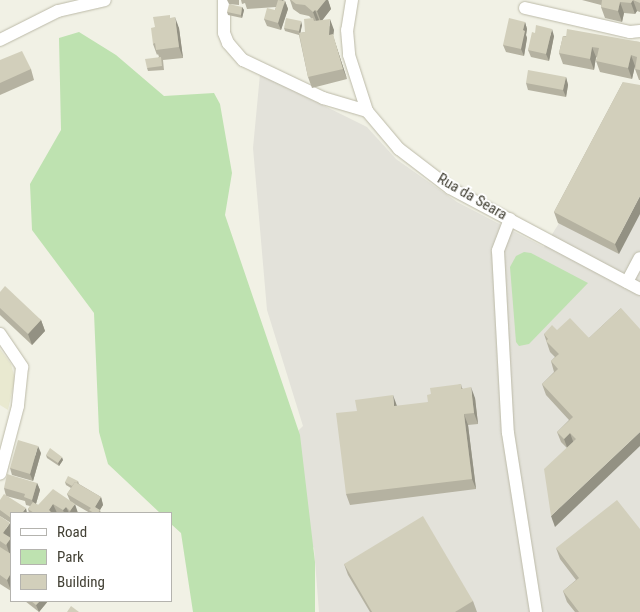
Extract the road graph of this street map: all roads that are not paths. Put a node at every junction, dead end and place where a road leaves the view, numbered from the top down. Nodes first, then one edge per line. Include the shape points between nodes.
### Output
1 (105, 0) edge
2 (224, 0) edge
3 (348, 2) edge
4 (525, 8) dead end
5 (640, 31) edge
6 (0, 40) edge
7 (367, 111) junction
8 (510, 219) junction
9 (640, 258) edge
10 (627, 282) junction
11 (640, 289) edge
12 (0, 334) edge
13 (0, 474) edge
14 (536, 612) edge

1 - 6 street via 58,11
2 - 7 street via 224,33 243,60 323,98
3 - 7 street, Rua da Seara via 349,55
4 - 5 street via 630,32
7 - 8 street, Rua da Seara via 399,148 450,188
8 - 10 street, Rua da Seara
8 - 14 street via 498,251 508,434
9 - 10 street
10 - 11 street, Rua da Seara
12 - 13 street via 22,367 18,406

